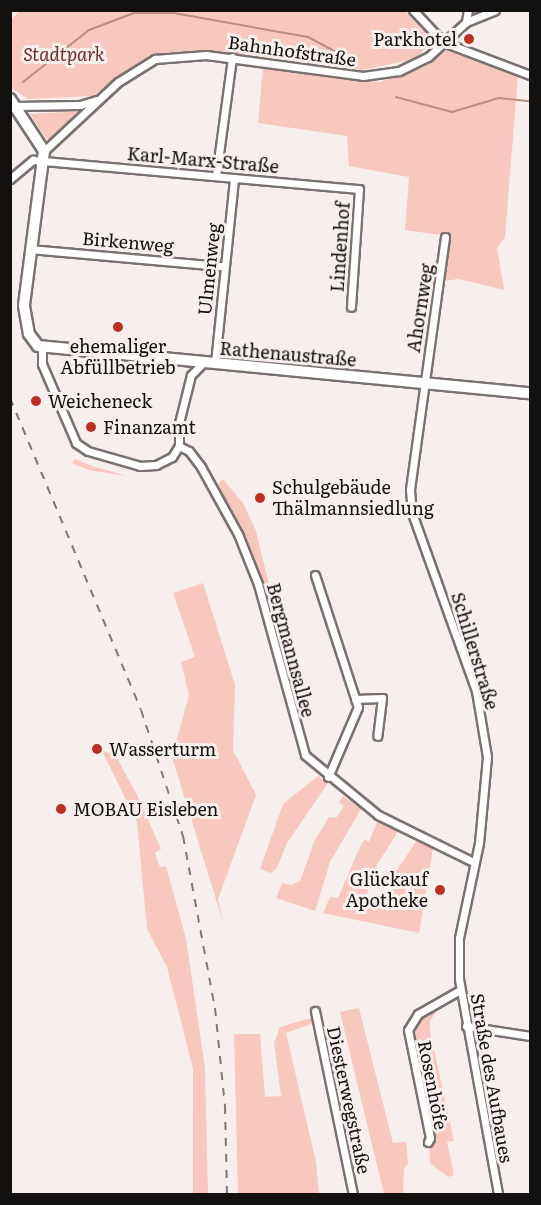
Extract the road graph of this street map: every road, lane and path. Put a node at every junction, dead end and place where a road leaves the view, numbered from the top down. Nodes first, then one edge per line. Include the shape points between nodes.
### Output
1 (413, 10) edge
2 (468, 10) edge
3 (495, 10) edge
4 (466, 22) junction
5 (443, 42) junction
6 (232, 57) junction
7 (531, 75) edge
8 (99, 99) junction
9 (12, 104) edge
10 (44, 156) junction
11 (216, 176) junction
12 (234, 178) junction
13 (10, 179) edge
14 (359, 189) joint
15 (445, 237) dead end
16 (30, 249) junction
17 (222, 266) junction
18 (351, 307) dead end
19 (42, 348) junction
20 (182, 360) junction
21 (203, 363) junction
22 (215, 363) junction
23 (191, 375) junction
24 (423, 382) junction
25 (531, 393) edge
26 (179, 446) junction
27 (315, 575) dead end
28 (355, 699) junction
29 (377, 736) dead end
30 (328, 777) junction
31 (473, 862) junction
32 (458, 968) joint
33 (460, 990) junction
34 (315, 1011) dead end
35 (466, 1026) junction
36 (531, 1036) edge
37 (428, 1142) dead end
38 (353, 1194) edge
39 (497, 1194) edge

1 - 5 street
2 - 4 street
3 - 4 street, Bahnhofstraße
4 - 5 street, Bahnhofstraße
5 - 6 street, Bahnhofstraße via 428,57 399,71 363,76
5 - 7 street
6 - 8 street, Bahnhofstraße via 155,59
6 - 11 street
8 - 9 street, Bahnhofstraße via 80,105
8 - 10 street, Bahnhofstraße
9 - 10 main road
10 - 11 street, Karl-Marx-Straße
10 - 13 street
10 - 16 main road
11 - 12 street, Karl-Marx-Straße
12 - 14 street, Karl-Marx-Straße
12 - 17 street, Ulmenweg
14 - 18 street, Lindenhof
15 - 24 street, Ahornweg
16 - 17 street, Birkenweg
16 - 19 main road via 24,313 32,340
17 - 22 street, Ulmenweg
19 - 20 main road, Rathenaustraße
19 - 26 street via 42,364 70,435 79,446 140,466 156,465 172,457
20 - 21 main road, Rathenaustraße
20 - 23 street
21 - 22 main road, Rathenaustraße
21 - 23 street
22 - 24 main road, Rathenaustraße
23 - 26 street via 179,423
24 - 25 main road, Rathenaustraße
24 - 31 street, Schillerstraße via 412,459 412,513 476,691 487,757 486,789
26 - 30 street, Bergmannsallee via 189,450 201,467 238,534 258,584 305,755
27 - 28 street
28 - 29 street via 382,698
28 - 30 street via 358,707
30 - 31 street, Bergmannsallee via 395,825
31 - 32 street, Schillerstraße via 459,938
32 - 33 street, Straße des Aufbaues
33 - 35 street, Straße des Aufbaues
33 - 37 street, Rosenhöfe via 417,1014 408,1030
34 - 38 street, Diesterwegstraße
35 - 36 street
35 - 39 street, Straße des Aufbaues

